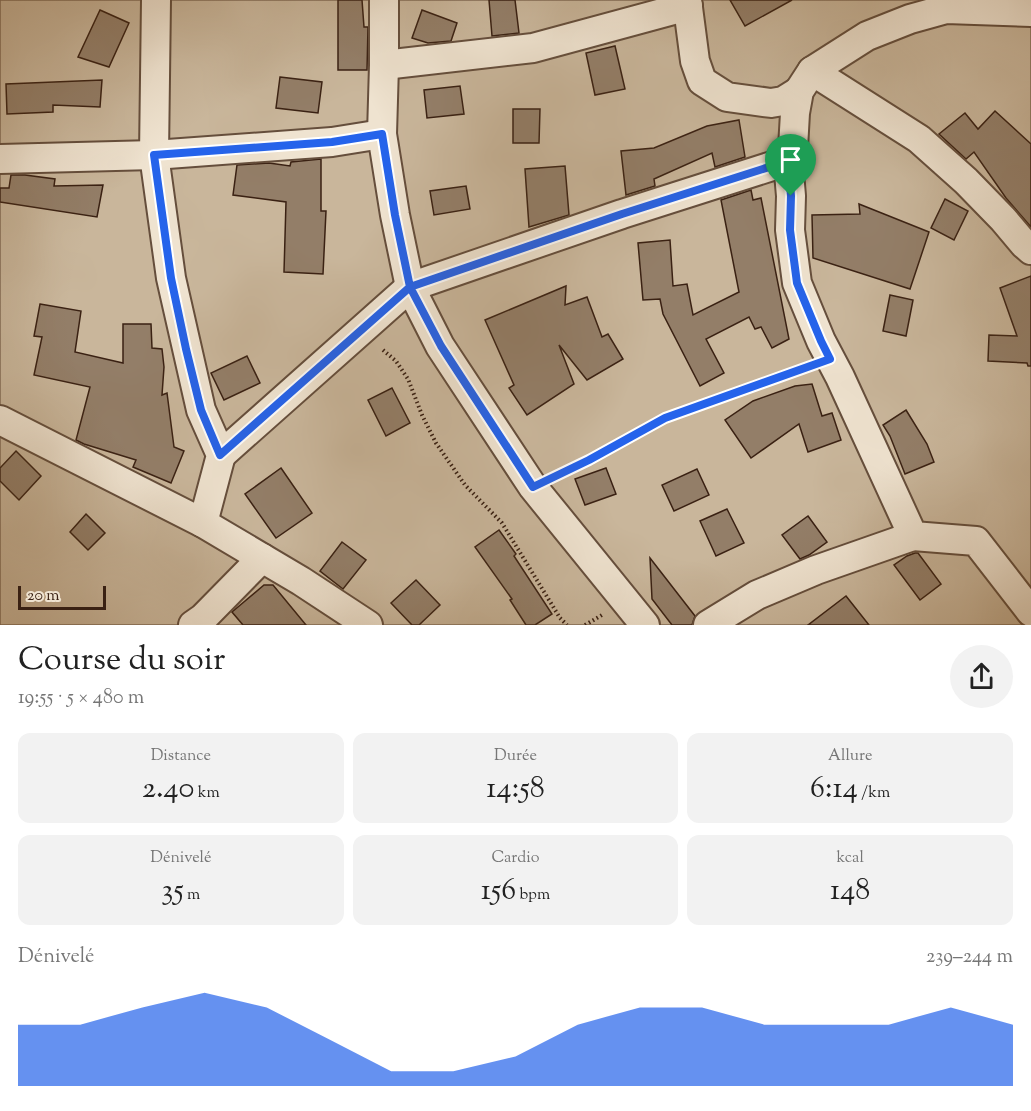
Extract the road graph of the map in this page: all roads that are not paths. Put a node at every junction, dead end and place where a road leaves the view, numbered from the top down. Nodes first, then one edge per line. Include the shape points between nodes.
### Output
1 (156, 0) edge
2 (384, 0) edge
3 (688, 3) edge
4 (1031, 12) edge
5 (384, 65) junction
6 (806, 81) junction
7 (382, 134) junction
8 (154, 155) junction
9 (0, 159) edge
10 (788, 161) junction
11 (1031, 250) edge
12 (410, 287) junction
13 (2, 423) edge
14 (220, 455) junction
15 (203, 523) junction
16 (913, 536) junction
17 (262, 558) junction
18 (1031, 612) edge
19 (193, 625) edge
20 (368, 625) edge
21 (645, 625) edge
22 (708, 625) edge

1 - 8 street
2 - 5 street
3 - 5 street via 532,48
3 - 6 street via 695,61 702,81 727,97 771,103 783,101
4 - 6 street via 946,9 910,19 867,36
5 - 7 street
6 - 10 street via 795,113 794,148
6 - 11 street via 919,139 966,181
7 - 8 street via 332,142
7 - 12 street
8 - 9 street
8 - 14 street via 171,278 184,339 201,410
10 - 12 street
10 - 16 street via 790,230 797,283
12 - 14 street
12 - 21 street via 441,346 533,487
13 - 15 street
14 - 15 street
15 - 17 street
16 - 18 street via 976,541
16 - 22 street via 757,595
17 - 19 street
17 - 20 street

